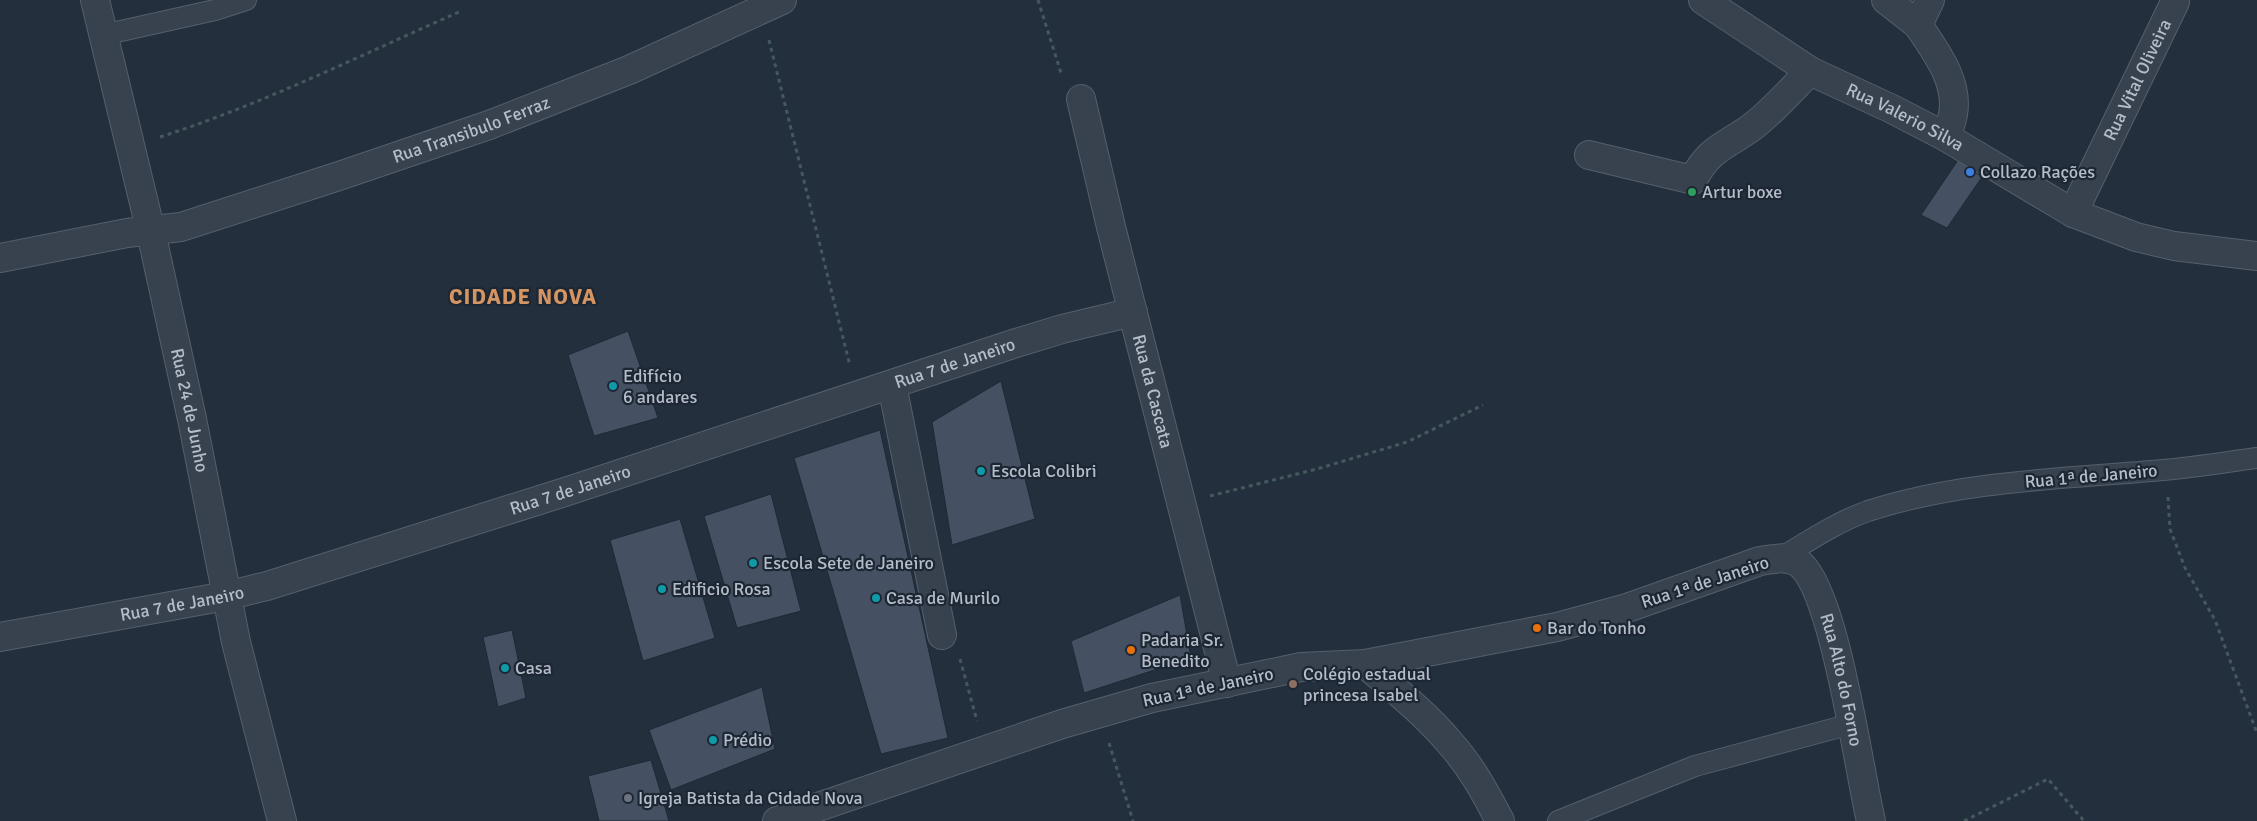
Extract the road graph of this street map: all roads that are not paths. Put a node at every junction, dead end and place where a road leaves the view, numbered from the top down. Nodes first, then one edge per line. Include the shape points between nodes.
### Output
1 (95, 0) edge
2 (246, 0) edge
3 (1703, 0) edge
4 (1886, 0) edge
5 (1930, 0) edge
6 (2175, 2) dead end
7 (772, 5) edge
8 (1918, 25) junction
9 (103, 35) junction
10 (1810, 71) junction
11 (1081, 99) road end
12 (1946, 137) junction
13 (1589, 155) dead end
14 (2074, 212) junction
15 (151, 232) junction
16 (2257, 256) edge
17 (0, 258) edge
18 (1132, 312) junction
19 (892, 385) junction
20 (2257, 458) edge
21 (1782, 558) junction
22 (226, 596) junction
23 (942, 635) road end
24 (0, 637) edge
25 (1365, 664) junction
26 (1227, 682) junction
27 (1851, 724) junction
28 (282, 821) edge
29 (777, 821) edge
30 (1500, 821) edge
31 (1558, 821) edge
32 (1871, 821) edge

1 - 9 street, Rua 24 de Junho
2 - 9 lane
3 - 10 street, Rua Valerio Silva
4 - 8 street
5 - 8 street
6 - 14 street, Rua Vital Oliveira
7 - 15 street, Rua Transibulo Ferraz via 629,70 489,126 181,227
8 - 12 street via 1941,60 1954,96 1953,115
9 - 15 street, Rua 24 de Junho
10 - 12 street, Rua Valerio Silva
10 - 13 street via 1751,128 1710,154 1693,180
11 - 18 street, Rua da Cascata
12 - 14 street, Rua Valerio Silva
14 - 16 street, Rua Valerio Silva via 2136,237 2174,246
15 - 17 street, Rua Transibulo Ferraz via 127,233
15 - 22 street, Rua 24 de Junho
18 - 19 street, Rua 7 de Janeiro via 1062,329
18 - 26 street, Rua da Cascata
19 - 22 street, Rua 7 de Janeiro via 568,492
19 - 23 street
20 - 21 lane, Rua 1ª de Janeiro via 1944,492 1868,512 1831,526
21 - 25 street, Rua 1ª de Janeiro via 1760,561 1627,608 1557,627
21 - 27 street, Rua Alto do Forno via 1800,564 1821,598 1838,658
22 - 24 street, Rua 7 de Janeiro
22 - 28 street, Rua 24 de Junho
25 - 26 street, Rua 1ª de Janeiro via 1301,667
25 - 30 street via 1451,743
26 - 29 street, Rua 1ª de Janeiro via 1100,713
27 - 31 lane via 1695,766
27 - 32 street, Rua Alto do Forno

